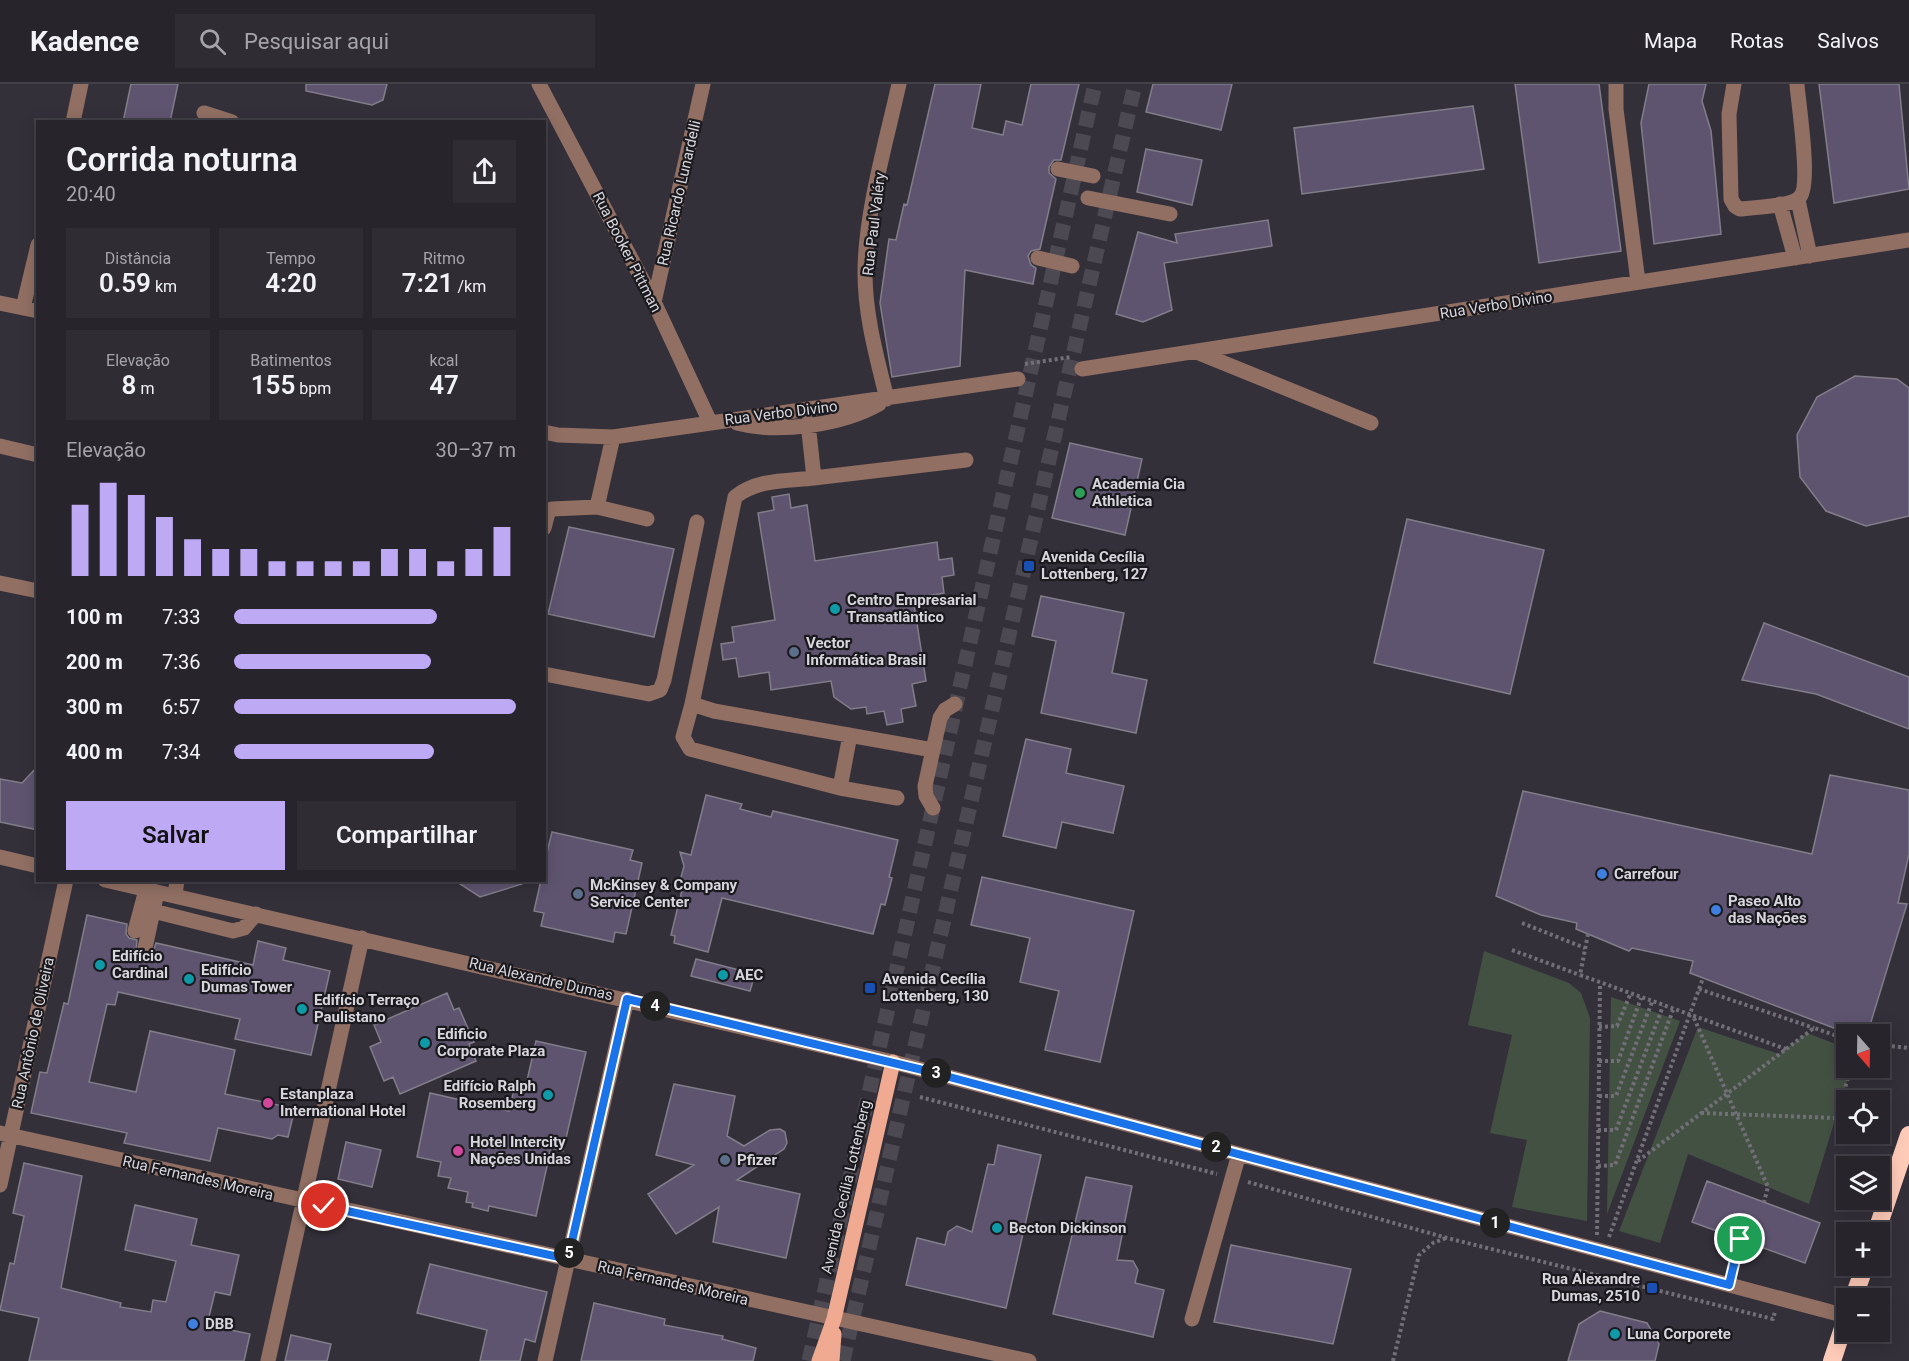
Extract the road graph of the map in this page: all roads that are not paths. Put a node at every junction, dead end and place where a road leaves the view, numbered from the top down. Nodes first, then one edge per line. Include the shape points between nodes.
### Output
1 (81, 84) edge
2 (539, 84) edge
3 (703, 84) edge
4 (899, 84) edge
5 (1616, 84) edge
6 (1734, 84) edge
7 (1797, 84) edge
8 (204, 113) dead end
9 (73, 120) edge
10 (226, 120) edge
11 (1058, 169) dead end
12 (1093, 176) dead end
13 (1088, 198) dead end
14 (1798, 200) junction
15 (1780, 204) junction
16 (1170, 213) dead end
17 (1909, 240) edge
18 (1802, 257) junction
19 (1038, 258) dead end
20 (36, 261) edge
21 (1072, 266) dead end
22 (1638, 282) junction
23 (654, 302) junction
24 (0, 303) edge
25 (30, 310) edge
26 (1198, 353) junction
27 (1082, 369) dead end
28 (1014, 379) road end
29 (887, 399) junction
30 (728, 420) junction
31 (710, 422) junction
32 (808, 423) junction
33 (1371, 423) dead end
34 (546, 432) edge
35 (614, 437) junction
36 (0, 447) edge
37 (36, 455) edge
38 (966, 460) dead end
39 (814, 478) junction
40 (597, 507) junction
41 (647, 519) dead end
42 (546, 520) edge
43 (697, 522) dead end
44 (0, 583) edge
45 (36, 591) edge
46 (546, 674) edge
47 (692, 704) junction
48 (955, 704) dead end
49 (850, 735) junction
50 (933, 750) junction
51 (840, 788) junction
52 (897, 798) dead end
53 (933, 808) dead end
54 (0, 857) edge
55 (36, 866) edge
56 (66, 882) edge
57 (113, 882) edge
58 (176, 888) edge
59 (151, 891) junction
60 (153, 911) junction
61 (256, 914) junction
62 (135, 931) dead end
63 (362, 938) junction
64 (145, 948) dead end
65 (627, 999) junction
66 (893, 1062) junction
67 (5, 1134) edge
68 (1909, 1135) edge
69 (1239, 1154) junction
70 (0, 1185) edge
71 (303, 1201) junction
72 (1880, 1222) edge
73 (568, 1259) junction
74 (1836, 1314) edge
75 (834, 1319) junction
76 (1192, 1319) dead end
77 (1838, 1342) edge
78 (268, 1361) edge
79 (545, 1361) edge
80 (819, 1361) edge
81 (832, 1361) edge
82 (1029, 1361) edge
83 (1832, 1361) edge

1 - 9 street
2 - 23 street, Rua Booker Pittman
3 - 23 street, Rua Ricardo Lunardelli
4 - 29 street, Rua Paul Valéry via 874,199 865,272 869,319
5 - 22 street
6 - 15 street via 1729,114 1732,203 1740,209
7 - 14 street via 1805,179
8 - 10 street
11 - 12 street
13 - 16 street
14 - 15 street
14 - 18 street
15 - 18 street
17 - 18 street, Rua Verbo Divino
18 - 22 street, Rua Verbo Divino
19 - 21 street
20 - 25 street
22 - 26 street, Rua Verbo Divino
23 - 31 street, Rua Booker Pittman
24 - 25 street
26 - 27 street, Rua Verbo Divino
26 - 33 street
28 - 29 street, Rua Verbo Divino
29 - 30 street, Rua Verbo Divino
29 - 32 street via 851,417
30 - 31 street, Rua Verbo Divino
30 - 32 street via 770,429
31 - 35 street, Rua Verbo Divino
32 - 39 street
34 - 35 street, Rua Verbo Divino
35 - 40 street
36 - 37 street
38 - 39 street
39 - 47 street via 759,484 747,487 735,497
40 - 41 street
40 - 42 street via 552,509
43 - 46 street via 660,690 649,694
44 - 45 street
47 - 49 street
47 - 51 street via 683,737 690,749
48 - 50 street via 940,718
49 - 50 street
49 - 51 street
50 - 53 street via 925,786
51 - 52 street
54 - 55 street
56 - 67 street, Rua Antônio de Oliveira
57 - 59 street, Rua Alexandre Dumas
58 - 59 street, Rua Alexandre Dumas
58 - 61 street, Rua Alexandre Dumas
59 - 60 street
59 - 62 street
60 - 61 street via 233,931 244,928
60 - 64 street
61 - 63 street, Rua Alexandre Dumas
63 - 65 street, Rua Alexandre Dumas
63 - 71 street
65 - 66 street, Rua Alexandre Dumas
65 - 73 street
66 - 69 street, Rua Alexandre Dumas
66 - 75 main road, Avenida Cecília Lottenberg
67 - 70 street, Rua Antônio de Oliveira
67 - 71 street, Rua Fernandes Moreira
68 - 72 highway
69 - 74 street, Rua Alexandre Dumas
69 - 76 street
71 - 73 street, Rua Fernandes Moreira
71 - 78 street
73 - 75 street, Rua Fernandes Moreira
73 - 79 street
75 - 80 main road, Avenida Cecília Lottenberg
75 - 81 main road, Avenida Cecília Lottenberg
75 - 82 street, Rua Fernandes Moreira
77 - 83 highway

